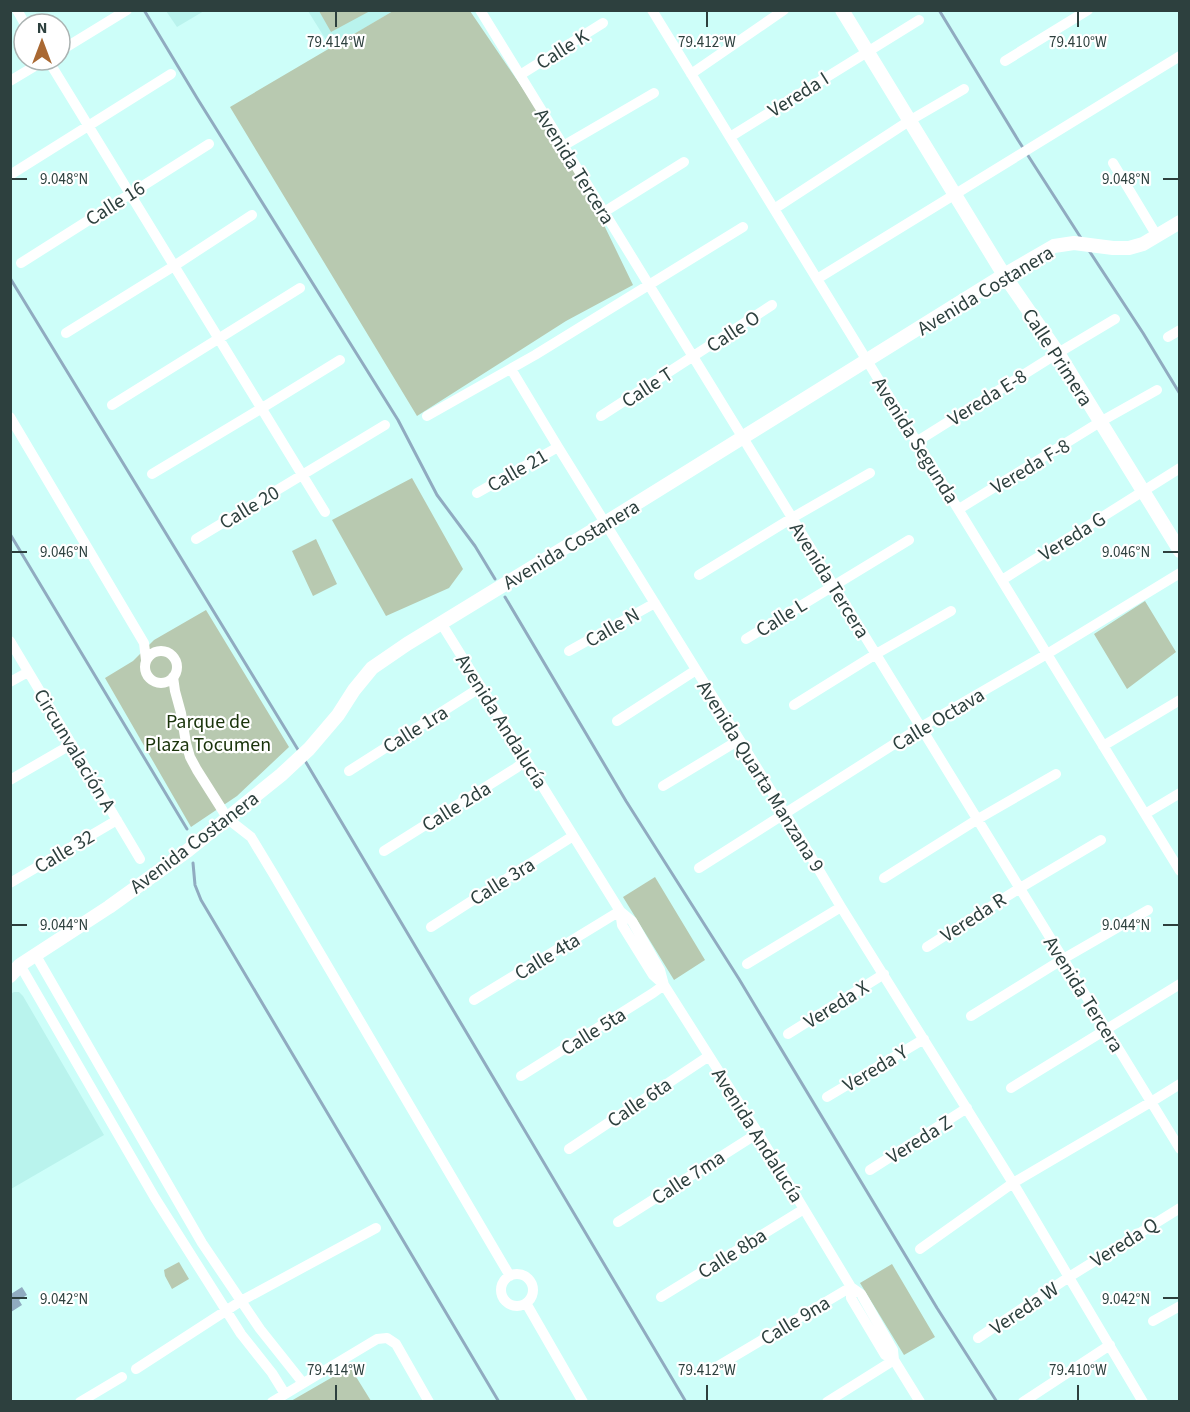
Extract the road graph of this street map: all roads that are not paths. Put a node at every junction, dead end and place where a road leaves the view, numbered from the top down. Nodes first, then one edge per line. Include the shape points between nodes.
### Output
1 (127, 10) edge
2 (480, 10) edge
3 (652, 10) edge
4 (784, 10) edge
5 (842, 10) edge
6 (1088, 10) edge
7 (919, 20) dead end
8 (603, 23) dead end
9 (72, 44) edge
10 (867, 51) junction
11 (1179, 56) edge
12 (1005, 61) dead end
13 (25, 72) edge
14 (54, 72) edge
15 (171, 74) dead end
16 (691, 74) junction
17 (520, 75) junction
18 (10, 81) edge
19 (964, 89) dead end
20 (654, 93) dead end
21 (909, 121) junction
22 (88, 126) junction
23 (730, 137) junction
24 (209, 144) dead end
25 (563, 146) junction
26 (684, 162) dead end
27 (1113, 163) dead end
28 (10, 175) edge
29 (129, 194) junction
30 (956, 194) junction
31 (774, 209) junction
32 (604, 212) junction
33 (252, 215) dead end
34 (1179, 222) edge
35 (742, 227) dead end
36 (1157, 236) junction
37 (21, 263) dead end
38 (174, 266) junction
39 (1004, 275) junction
40 (817, 279) junction
41 (650, 285) junction
42 (300, 288) dead end
43 (772, 305) dead end
44 (1115, 320) dead end
45 (1179, 330) edge
46 (66, 333) dead end
47 (1168, 337) dead end
48 (219, 339) junction
49 (1058, 353) junction
50 (693, 357) junction
51 (340, 360) dead end
52 (867, 361) junction
53 (511, 369) junction
54 (1157, 390) dead end
55 (112, 405) dead end
56 (262, 408) junction
57 (427, 416) dead end
58 (601, 416) dead end
59 (10, 417) edge
60 (1100, 422) junction
61 (385, 425) dead end
62 (743, 438) junction
63 (916, 442) junction
64 (558, 447) junction
65 (1179, 468) edge
66 (870, 473) dead end
67 (152, 474) dead end
68 (302, 476) junction
69 (1143, 491) junction
70 (477, 493) dead end
71 (959, 509) junction
72 (325, 512) dead end
73 (792, 518) junction
74 (605, 523) junction
75 (196, 539) dead end
76 (909, 540) dead end
77 (1179, 551) edge
78 (1179, 573) edge
79 (699, 575) dead end
80 (1002, 580) junction
81 (833, 585) junction
82 (655, 603) junction
83 (951, 611) dead end
84 (441, 623) junction
85 (746, 639) dead end
86 (10, 642) edge
87 (144, 643) junction
88 (159, 651) junction
89 (569, 651) dead end
90 (876, 654) junction
91 (1047, 654) junction
92 (146, 660) junction
93 (696, 670) junction
94 (28, 672) junction
95 (169, 680) junction
96 (10, 682) edge
97 (481, 687) junction
98 (1179, 700) edge
99 (794, 705) dead end
100 (617, 721) dead end
101 (921, 727) junction
102 (739, 740) junction
103 (72, 744) junction
104 (1103, 746) junction
105 (526, 760) junction
106 (349, 771) dead end
107 (1056, 774) dead end
108 (10, 780) edge
109 (663, 786) dead end
110 (1179, 793) edge
111 (785, 813) junction
112 (1144, 814) junction
113 (228, 819) junction
114 (978, 819) junction
115 (117, 820) junction
116 (573, 836) junction
117 (1101, 840) dead end
118 (384, 851) dead end
119 (140, 859) dead end
120 (699, 868) dead end
121 (1179, 871) edge
122 (884, 878) dead end
123 (10, 883) edge
124 (1020, 888) junction
125 (841, 907) junction
126 (1148, 910) dead end
127 (620, 911) junction
128 (431, 927) dead end
129 (927, 947) dead end
130 (35, 954) junction
131 (1063, 959) junction
132 (747, 964) dead end
133 (15, 965) edge
134 (884, 974) junction
135 (10, 976) edge
136 (1179, 984) edge
137 (664, 985) junction
138 (474, 1000) dead end
139 (971, 1016) dead end
140 (1106, 1029) junction
141 (788, 1034) dead end
142 (924, 1039) junction
143 (709, 1056) junction
144 (521, 1076) dead end
145 (1179, 1084) edge
146 (1011, 1088) dead end
147 (827, 1097) dead end
148 (1151, 1102) junction
149 (967, 1108) junction
150 (758, 1133) junction
151 (570, 1149) dead end
152 (1179, 1149) edge
153 (870, 1170) dead end
154 (1013, 1183) junction
155 (170, 1188) junction
156 (155, 1198) junction
157 (1179, 1208) edge
158 (804, 1209) junction
159 (618, 1222) dead end
160 (376, 1228) dead end
161 (920, 1249) dead end
162 (510, 1276) junction
163 (1069, 1277) junction
164 (851, 1287) junction
165 (661, 1297) dead end
166 (241, 1301) junction
167 (526, 1303) junction
168 (1179, 1306) edge
169 (223, 1313) junction
170 (1153, 1321) dead end
171 (978, 1338) dead end
172 (1110, 1345) junction
173 (894, 1360) junction
174 (136, 1369) dead end
175 (708, 1371) dead end
176 (122, 1377) dead end
177 (303, 1383) junction
178 (285, 1394) junction
179 (80, 1401) edge
180 (272, 1401) edge
181 (429, 1401) edge
182 (583, 1401) edge
183 (827, 1401) edge
184 (920, 1401) edge
185 (1023, 1401) edge
186 (1143, 1401) edge

1 - 9 street
2 - 17 street, Avenida Tercera
3 - 16 street, Avenida Segunda
4 - 16 street
5 - 10 street, Calle Primera
6 - 12 street
7 - 10 street, Vereda I
8 - 17 street, Calle K
10 - 21 street, Calle Primera
10 - 23 street, Vereda I
11 - 30 street
13 - 18 street
14 - 22 street
15 - 22 street
16 - 23 street, Avenida Segunda
17 - 25 street, Avenida Tercera
19 - 21 street
20 - 25 street
21 - 30 street, Calle Primera
21 - 31 street
22 - 28 street
22 - 29 street
23 - 31 street, Avenida Segunda
24 - 29 street, Calle 16
25 - 32 street, Avenida Tercera
26 - 32 street
27 - 36 street
29 - 37 street, Calle 16
29 - 38 street
30 - 39 street, Calle Primera
30 - 40 street
31 - 40 street, Avenida Segunda
32 - 41 street, Avenida Tercera
33 - 38 street
34 - 36 street, Avenida Costanera
35 - 41 street
36 - 39 street, Avenida Costanera via 1129,248 1074,243 1054,246
38 - 46 street
38 - 48 street
39 - 49 street, Calle Primera
39 - 52 street, Avenida Costanera
40 - 52 street, Avenida Segunda
41 - 50 street, Avenida Tercera
41 - 53 street
42 - 48 street
43 - 50 street, Calle O
44 - 49 street, Vereda E-8
45 - 47 street
48 - 55 street
48 - 56 street
49 - 60 street, Calle Primera
49 - 63 street, Vereda E-8
50 - 58 street, Calle T
50 - 62 street, Avenida Tercera
51 - 56 street
52 - 62 street, Avenida Costanera
52 - 63 street, Avenida Segunda
53 - 57 street
53 - 64 street, Avenida Quarta Manzana 9
54 - 60 street, Vereda F-8
56 - 67 street
56 - 68 street
59 - 87 street
60 - 69 street, Calle Primera
60 - 71 street, Vereda F-8
61 - 68 street, Calle 20
62 - 73 street, Avenida Tercera
62 - 74 street, Avenida Costanera
63 - 71 street, Avenida Segunda
64 - 70 street, Calle 21
64 - 74 street, Avenida Quarta Manzana 9
65 - 69 street, Vereda G
66 - 73 street
68 - 72 street
68 - 75 street, Calle 20
69 - 77 street, Calle Primera
69 - 80 street, Vereda G
71 - 80 street, Avenida Segunda
73 - 79 street
73 - 81 street, Avenida Tercera
74 - 82 street, Avenida Quarta Manzana 9
74 - 84 street, Avenida Costanera
76 - 81 street, Calle L
78 - 91 street, Calle Octava
80 - 91 street, Avenida Segunda
81 - 85 street, Calle L
81 - 90 street, Avenida Tercera
82 - 89 street, Calle N
82 - 93 street, Avenida Quarta Manzana 9
83 - 90 street
84 - 97 street, Avenida Andalucía
84 - 113 street, Avenida Costanera via 372,668 309,749
86 - 94 street, Circunvalación A
87 - 88 street
87 - 92 street
88 - 92 street
88 - 95 street via 173,657 176,672
90 - 99 street
90 - 101 street, Avenida Tercera
91 - 101 street, Calle Octava
91 - 104 street, Avenida Segunda
92 - 95 street via 147,675 154,682
93 - 100 street
93 - 102 street, Avenida Quarta Manzana 9
94 - 96 street
94 - 103 street, Circunvalación A
95 - 113 street via 190,757
97 - 105 street, Avenida Andalucía
97 - 106 street, Calle 1ra
98 - 104 street
101 - 111 street, Calle Octava
101 - 114 street, Avenida Tercera
102 - 109 street
102 - 111 street, Avenida Quarta Manzana 9
103 - 108 street
103 - 115 street, Circunvalación A
104 - 112 street, Avenida Segunda
105 - 116 street, Avenida Andalucía
105 - 118 street, Calle 2da
107 - 114 street
110 - 112 street
111 - 120 street, Calle Octava
111 - 125 street, Avenida Quarta Manzana 9
112 - 121 street, Avenida Segunda
113 - 130 street, Avenida Costanera via 109,906
113 - 162 street via 251,837
114 - 122 street
114 - 124 street, Avenida Tercera
115 - 119 street, Circunvalación A
115 - 123 street, Calle 32
116 - 127 street, Avenida Andalucía
116 - 128 street, Calle 3ra
117 - 124 street, Vereda R
124 - 129 street, Vereda R
124 - 131 street, Avenida Tercera
125 - 132 street
125 - 134 street, Avenida Quarta Manzana 9
126 - 131 street
127 - 137 street, Avenida Andalucía via 632,921 660,970
127 - 138 street, Calle 4ta
130 - 133 street, Avenida Costanera
130 - 155 street
131 - 139 street
131 - 140 street, Avenida Tercera
133 - 135 street, Avenida Costanera
133 - 156 street
134 - 141 street, Vereda X
134 - 142 street, Avenida Quarta Manzana 9
136 - 140 street
137 - 143 street, Avenida Andalucía
137 - 144 street, Calle 5ta
140 - 146 street
140 - 148 street, Avenida Tercera
142 - 147 street, Vereda Y
142 - 149 street, Avenida Quarta Manzana 9
143 - 150 street, Avenida Andalucía
143 - 151 street, Calle 6ta
145 - 148 street
148 - 152 street, Avenida Tercera
148 - 154 street
149 - 153 street, Vereda Z
149 - 154 street, Avenida Quarta Manzana 9
150 - 158 street, Avenida Andalucía
150 - 159 street, Calle 7ma
154 - 161 street
154 - 163 street, Avenida Quarta Manzana 9
155 - 156 street
155 - 166 street
156 - 169 street
157 - 163 street, Vereda Q
158 - 164 street, Avenida Andalucía
158 - 165 street, Calle 8ba
160 - 166 street
162 - 167 street via 519,1275 531,1283 533,1292
162 - 167 street via 501,1288 503,1298 516,1306
163 - 171 street, Vereda W
163 - 172 street, Avenida Quarta Manzana 9
164 - 173 street, Avenida Andalucía via 851,1298 885,1354
164 - 175 street, Calle 9na
166 - 169 street
166 - 177 street
167 - 182 street
168 - 170 street
169 - 174 street
169 - 178 street
172 - 185 street
172 - 186 street, Avenida Quarta Manzana 9
173 - 183 street
173 - 184 street, Avenida Andalucía
176 - 179 street
177 - 178 street
177 - 181 street via 377,1339 387,1338 396,1344
178 - 180 street

